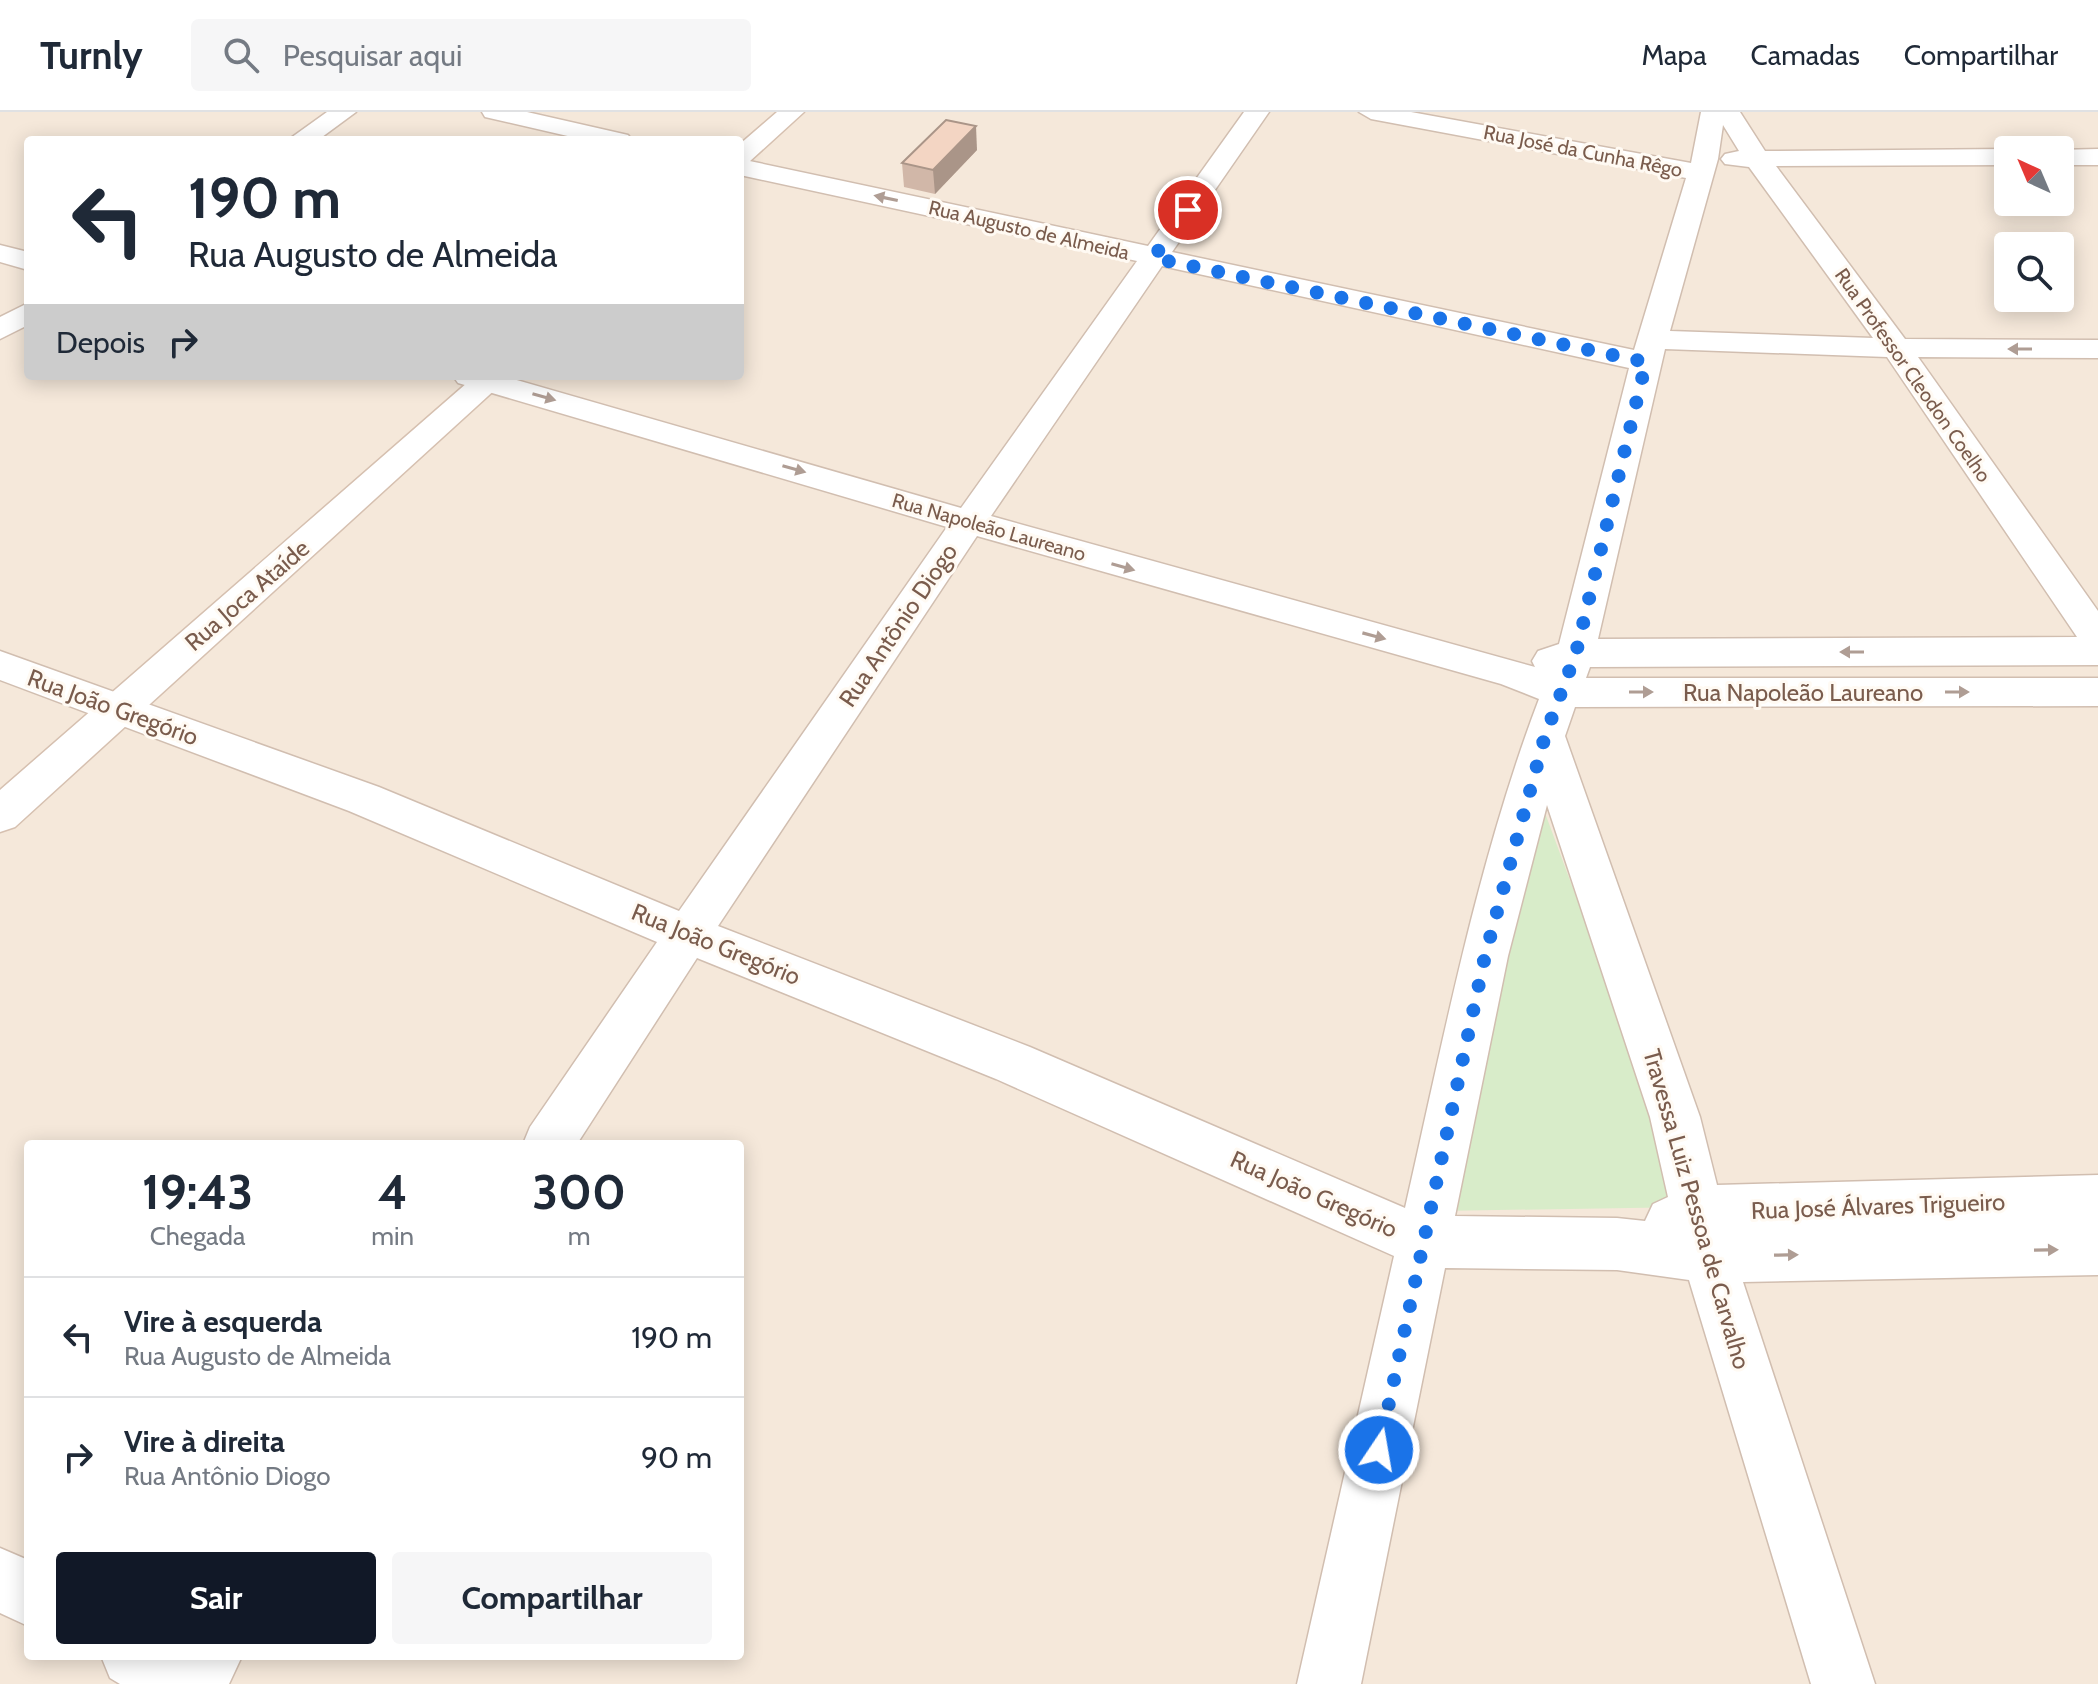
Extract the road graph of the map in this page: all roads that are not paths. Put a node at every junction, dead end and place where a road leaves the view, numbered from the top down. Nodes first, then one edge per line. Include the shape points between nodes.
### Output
1 (344, 112) edge
2 (494, 112) edge
3 (792, 112) edge
4 (1257, 112) edge
5 (1371, 112) edge
6 (1713, 112) edge
7 (1728, 112) edge
8 (307, 136) edge
9 (601, 136) edge
10 (744, 154) edge
11 (1994, 157) edge
12 (2074, 157) edge
13 (2098, 157) edge
14 (1757, 159) junction
15 (1703, 166) junction
16 (744, 168) edge
17 (0, 253) edge
18 (1153, 258) junction
19 (24, 260) edge
20 (24, 315) edge
21 (0, 330) edge
22 (1896, 348) junction
23 (2098, 349) edge
24 (1650, 351) junction
25 (482, 380) edge
26 (491, 380) edge
27 (970, 521) junction
28 (2095, 653) edge
29 (0, 665) edge
30 (2098, 692) edge
31 (1562, 694) junction
32 (117, 710) junction
33 (0, 815) edge
34 (687, 934) junction
35 (551, 1140) edge
36 (2098, 1200) edge
37 (1703, 1234) junction
38 (1424, 1242) junction
39 (2098, 1249) edge
40 (0, 1578) edge
41 (24, 1593) edge
42 (139, 1660) edge
43 (208, 1660) edge
44 (179, 1684) edge
45 (192, 1684) edge
46 (1329, 1684) edge
47 (1843, 1684) edge

1 - 8 street
2 - 9 street
3 - 10 street
4 - 18 street, Rua Antônio Diogo
5 - 15 street, Rua José da Cunha Rêgo
6 - 15 street
7 - 14 street, Rua Professor Cleodon Coelho
11 - 14 street, Rua José da Cunha Rêgo
12 - 13 street
14 - 15 street, Rua José da Cunha Rêgo
14 - 22 street, Rua Professor Cleodon Coelho
15 - 24 street
18 -> 16 street, Rua Augusto de Almeida
17 - 19 street
18 - 24 street, Rua Augusto de Almeida
18 - 27 street, Rua Antônio Diogo
20 - 21 street
23 -> 22 street, Rua Augusto de Almeida
22 - 24 street, Rua Augusto de Almeida
22 - 28 street, Rua Professor Cleodon Coelho
24 - 31 street
25 - 32 street, Rua Joca Ataíde
26 -> 27 street, Rua Napoleão Laureano
27 -> 31 street, Rua Napoleão Laureano via 1511,673
27 - 34 street, Rua Antônio Diogo
28 -> 31 street, Rua Napoleão Laureano
29 - 32 street, Rua João Gregório
31 -> 30 street, Rua Napoleão Laureano
31 - 37 street, Travessa Luiz Pessoa de Carvalho
31 - 38 street via 1485,956
32 - 33 street, Rua Joca Ataíde
32 - 34 street, Rua João Gregório via 364,799
34 - 35 street, Rua Antônio Diogo
34 - 38 street, Rua João Gregório via 1013,1063
36 - 37 street, Rua José Álvares Trigueiro
37 - 38 street, Rua José Álvares Trigueiro via 1617,1244
37 -> 39 street, Rua José Álvares Trigueiro
37 - 47 street, Travessa Luiz Pessoa de Carvalho
38 - 46 street
40 - 41 street
42 - 44 street
43 - 45 street

